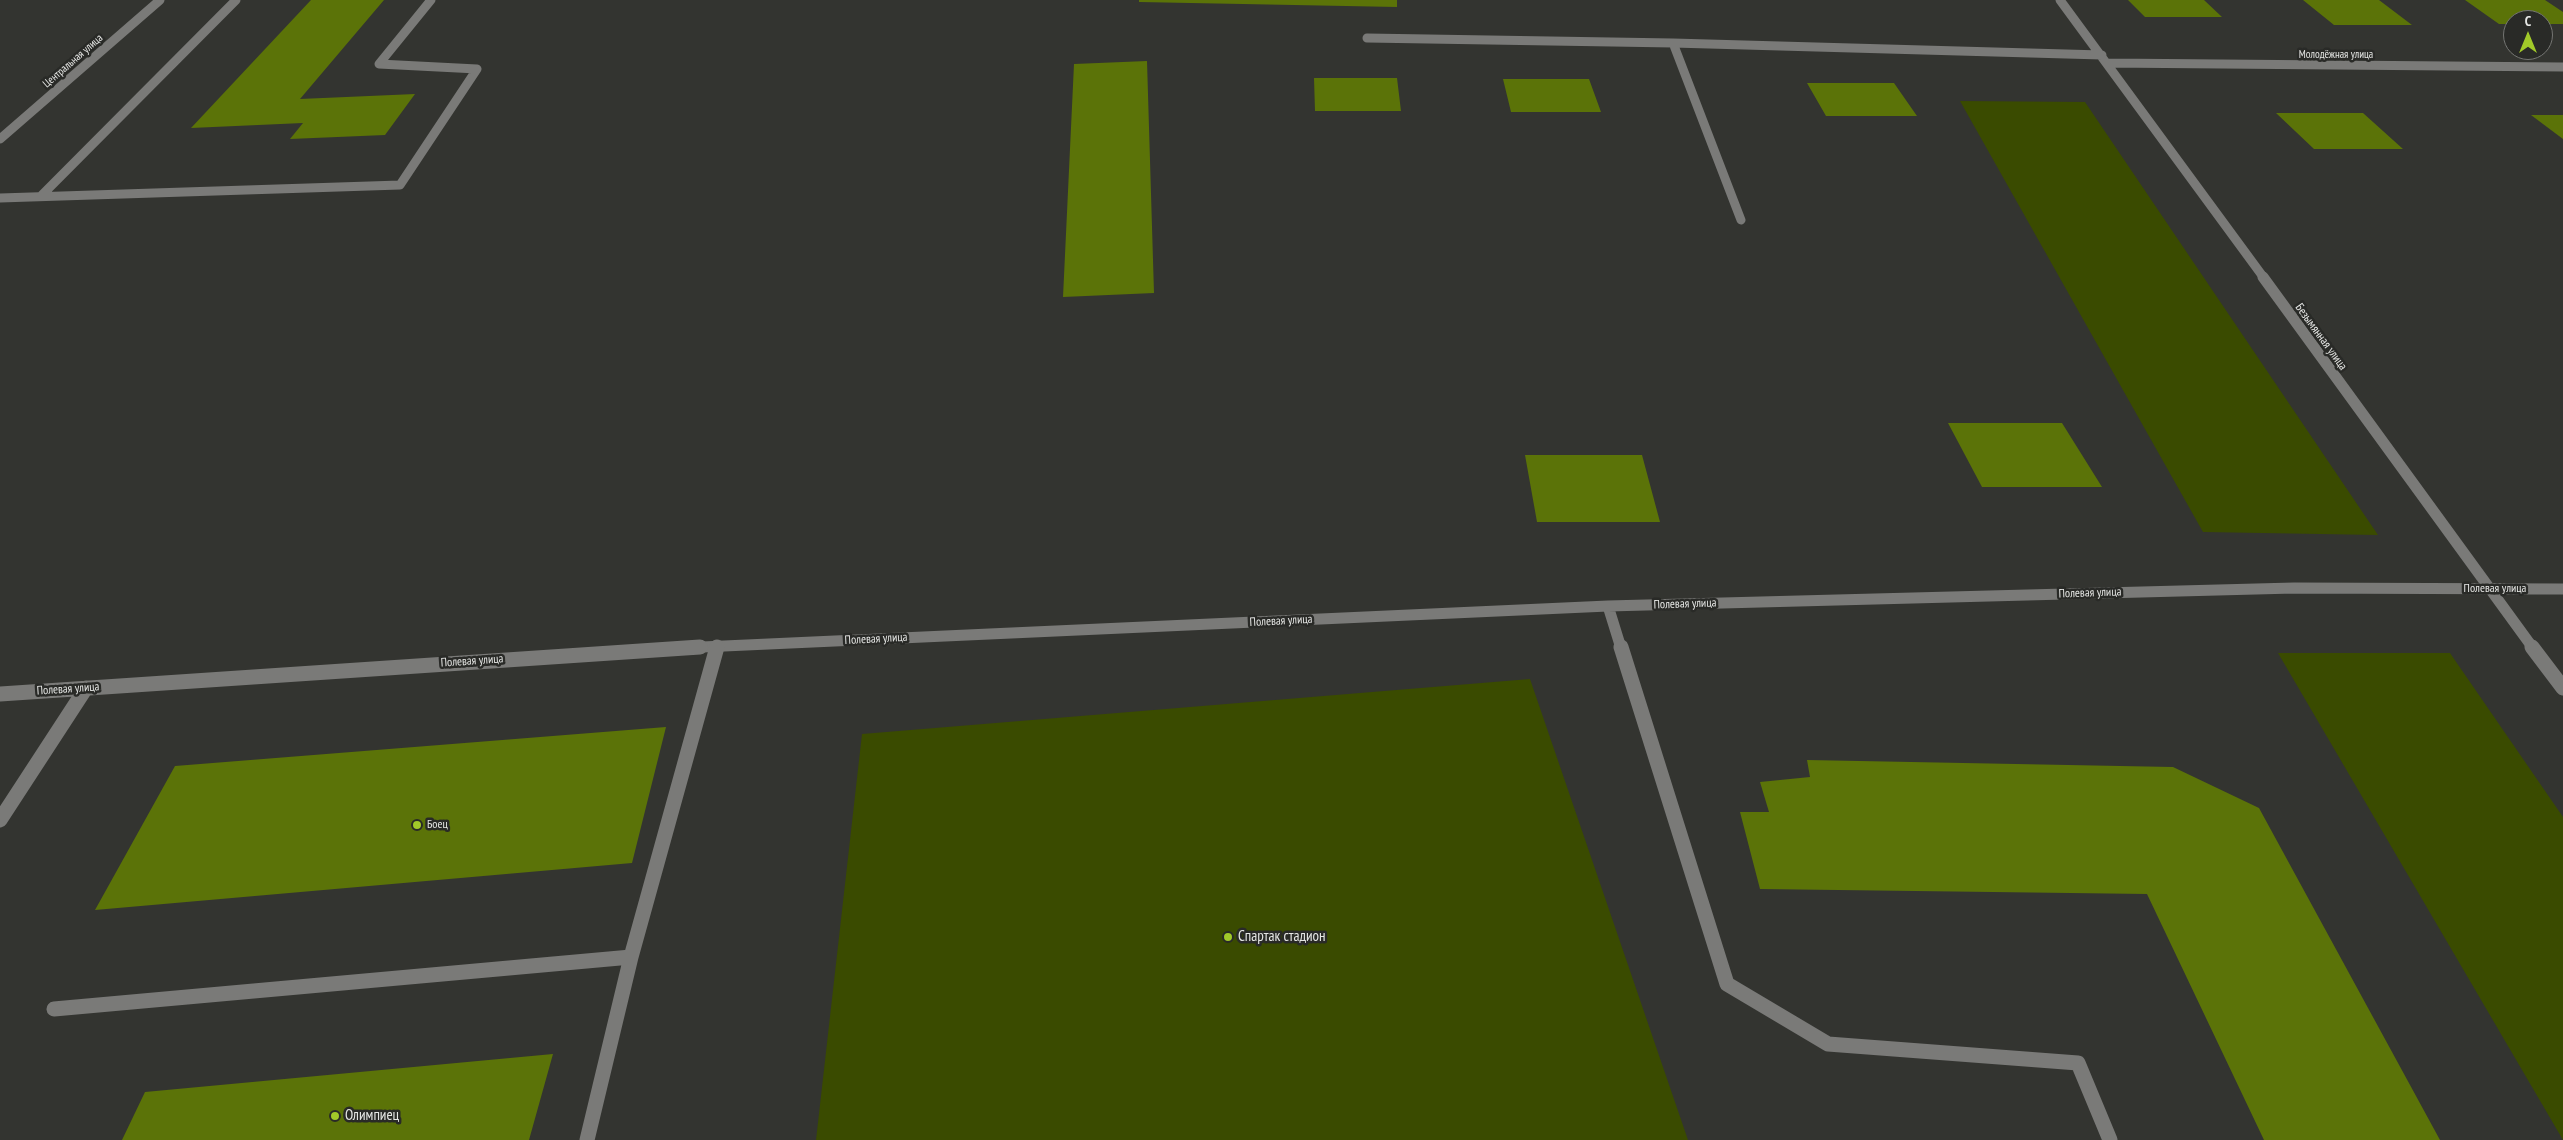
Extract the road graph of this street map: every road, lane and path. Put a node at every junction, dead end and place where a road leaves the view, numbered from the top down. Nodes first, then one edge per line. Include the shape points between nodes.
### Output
1 (160, 0) edge
2 (236, 0) edge
3 (431, 0) edge
4 (2060, 0) edge
5 (1367, 38) dead end
6 (1673, 43) junction
7 (2105, 59) junction
8 (2563, 67) edge
9 (0, 139) edge
10 (42, 195) junction
11 (0, 198) edge
12 (1741, 220) dead end
13 (2488, 589) junction
14 (2563, 589) edge
15 (1608, 606) junction
16 (717, 646) junction
17 (86, 688) junction
18 (2563, 688) edge
19 (0, 694) edge
20 (0, 820) edge
21 (631, 957) junction
22 (54, 1009) dead end
23 (587, 1140) edge
24 (2110, 1140) edge

1 - 9 street, Центральная улица
2 - 10 street
3 - 10 street via 379,64 477,69 400,185
4 - 7 street, Безымянная улица
5 - 6 street, Молодёжная улица
6 - 7 street, Молодёжная улица
6 - 12 street
7 - 8 street, Молодёжная улица
7 - 13 street, Безымянная улица
10 - 11 street
13 - 14 street, Полевая улица
13 - 15 street, Полевая улица via 2294,588
13 - 18 street, Безымянная улица
15 - 16 street, Полевая улица
15 - 24 street via 1727,984 1828,1044 2078,1062
16 - 17 street, Полевая улица
16 - 21 street
17 - 19 street, Полевая улица
17 - 20 street
21 - 22 street
21 - 23 street

